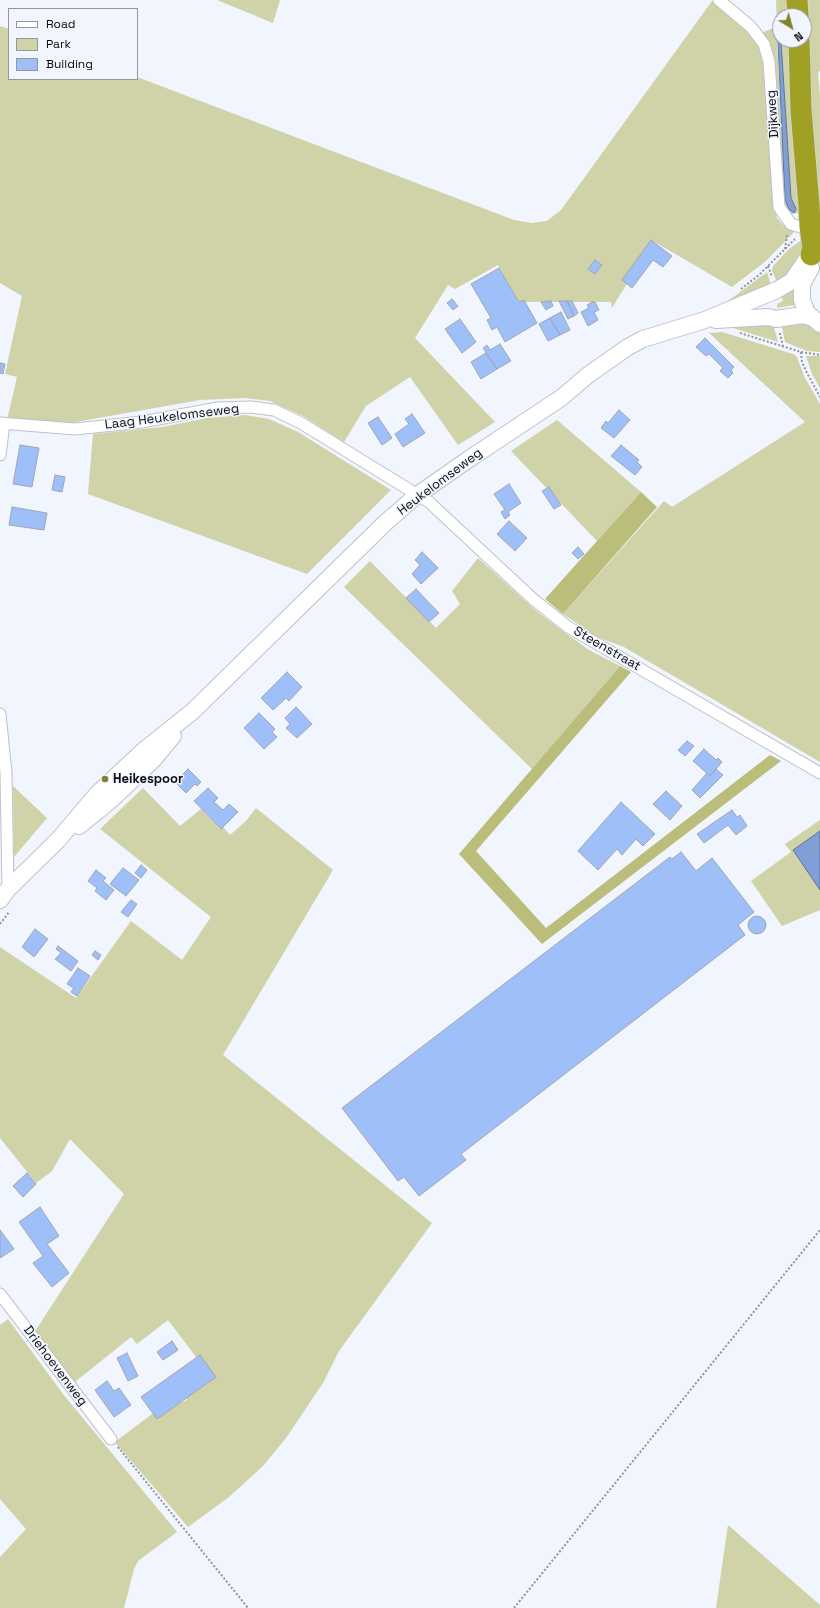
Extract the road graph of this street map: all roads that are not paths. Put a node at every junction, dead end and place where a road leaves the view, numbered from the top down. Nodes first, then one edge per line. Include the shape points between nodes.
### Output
1 (719, 0) edge
2 (799, 48) edge
3 (816, 247) edge
4 (814, 315) edge
5 (704, 320) junction
6 (2, 423) edge
7 (0, 455) edge
8 (416, 496) junction
9 (0, 714) edge
10 (820, 773) edge
11 (4, 895) edge
12 (0, 1294) edge
13 (110, 1439) road end

1 - 3 street, Dijkweg via 751,27 764,44 769,62 779,207 791,224 797,226
2 - 3 highway via 801,110 809,205
3 - 4 street via 802,284 802,300
3 - 5 street, Heukelomseweg via 788,284
4 - 5 street, Heukelomseweg via 775,312 768,317
5 - 8 street, Heukelomseweg via 643,339 628,347 588,375 562,398
6 - 7 street
6 - 8 street, Laag Heukelomseweg via 75,429 142,422 218,408 251,407 274,410 301,423
8 - 10 street, Steenstraat via 428,502 533,599 568,627
8 - 11 street, Heukelomseweg via 384,524 193,711 153,760 117,795 58,840
9 - 11 street via 6,774
12 - 13 street, Driehoevenweg

